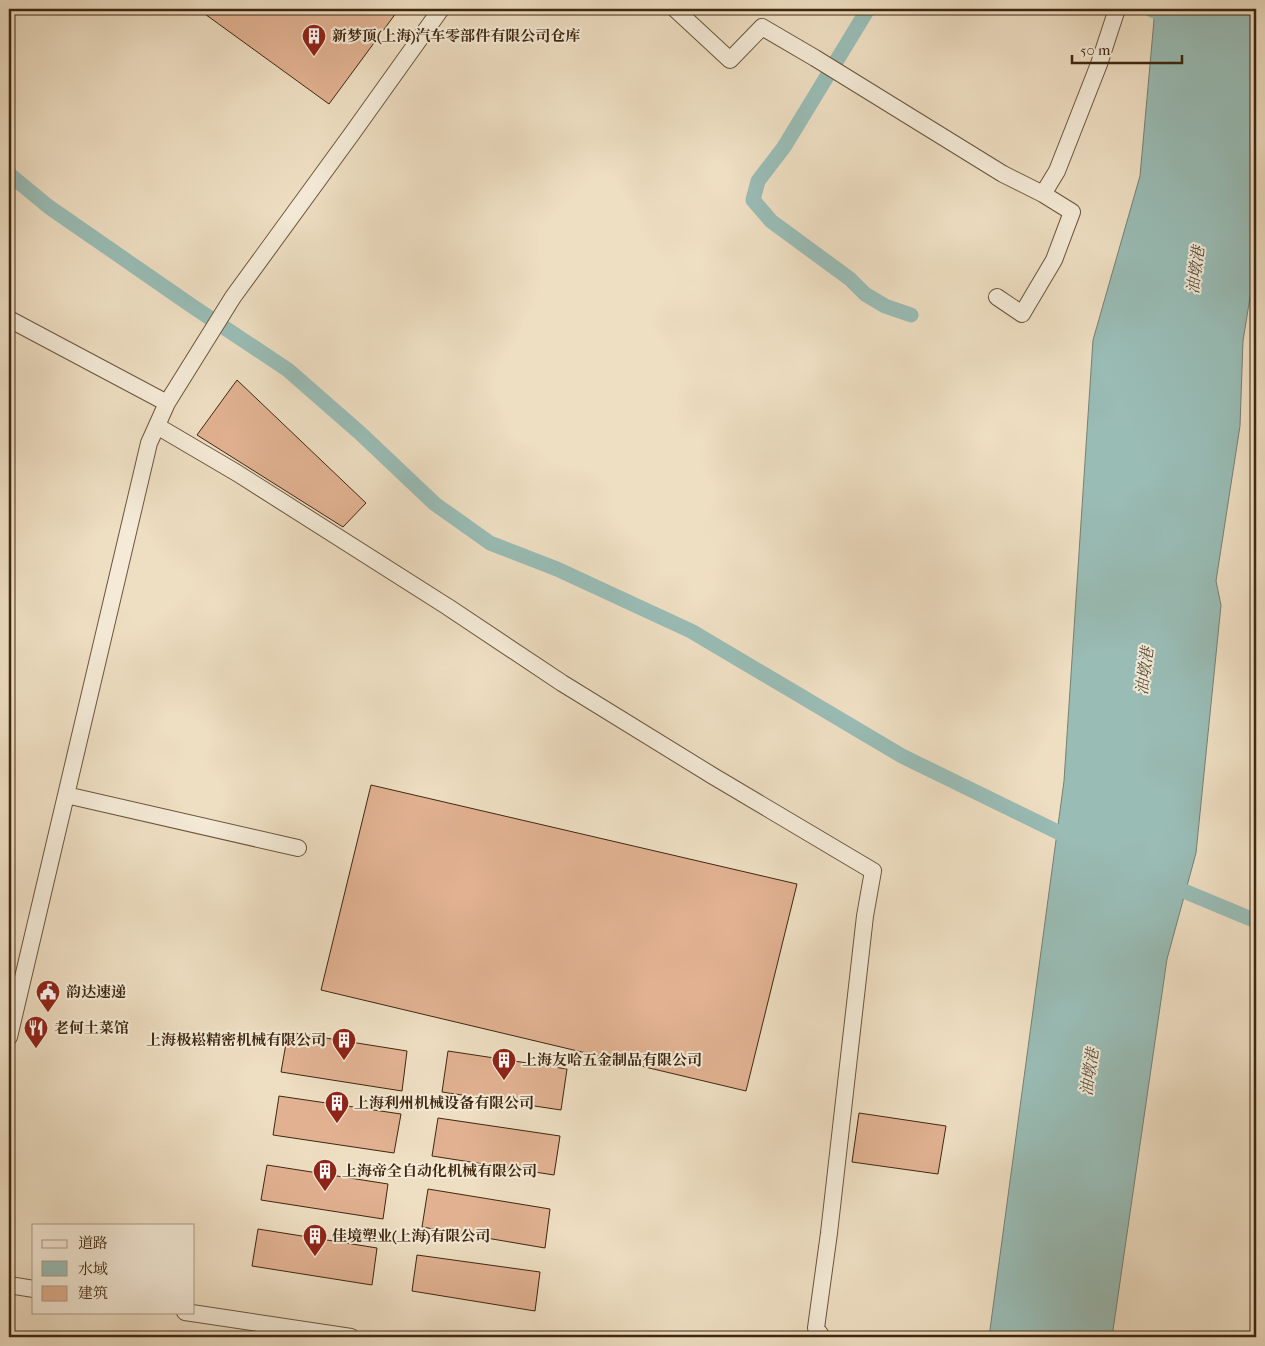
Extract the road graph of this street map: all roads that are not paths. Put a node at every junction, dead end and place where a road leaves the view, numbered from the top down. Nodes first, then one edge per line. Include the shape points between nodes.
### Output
1 (441, 9) edge
2 (675, 9) edge
3 (1117, 12) edge
4 (1043, 194) junction
5 (997, 297) dead end
6 (9, 319) edge
7 (167, 403) junction
8 (156, 426) junction
9 (66, 795) junction
10 (298, 848) dead end
11 (9, 1037) edge
12 (9, 1285) edge
13 (32, 1289) edge
14 (195, 1314) edge
15 (351, 1337) edge
16 (822, 1337) edge

1 - 7 street via 233,297
2 - 4 street via 730,60 762,28 1002,174
3 - 4 street via 1057,171
4 - 5 street via 1072,212 1054,260 1022,314
6 - 7 street
7 - 8 street
8 - 9 street via 137,487
8 - 16 street via 246,478 713,776 873,871 816,1328
9 - 10 street
9 - 11 street
12 - 13 street
14 - 15 street

